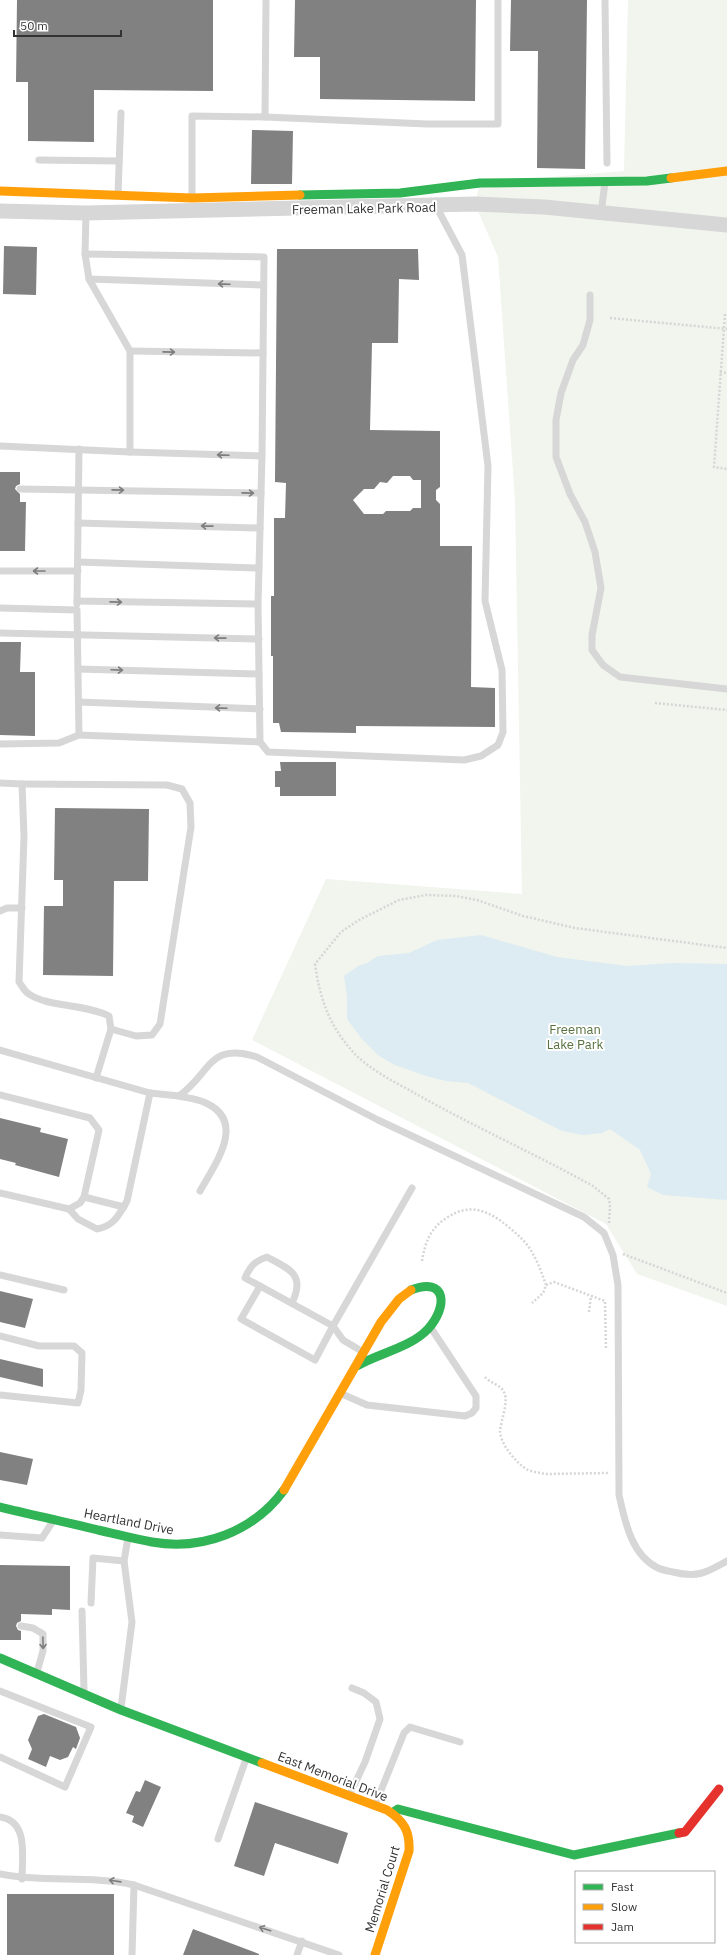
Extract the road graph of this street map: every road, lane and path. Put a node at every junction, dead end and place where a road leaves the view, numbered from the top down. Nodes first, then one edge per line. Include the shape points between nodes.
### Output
1 (266, 0) edge
2 (498, 0) edge
3 (605, 0) edge
4 (121, 114) dead end
5 (265, 118) junction
6 (39, 160) dead end
7 (119, 161) junction
8 (607, 162) dead end
9 (727, 164) edge
10 (727, 171) edge
11 (694, 174) junction
12 (605, 180) junction
13 (0, 191) edge
14 (118, 196) junction
15 (192, 198) junction
16 (436, 206) junction
17 (0, 211) edge
18 (86, 213) junction
19 (601, 213) junction
20 (727, 225) edge
21 (85, 254) junction
22 (88, 279) junction
23 (263, 285) junction
24 (590, 295) dead end
25 (725, 314) dead end
26 (610, 318) dead end
27 (725, 329) edge
28 (130, 351) junction
29 (263, 353) junction
30 (720, 372) junction
31 (727, 373) edge
32 (0, 446) edge
33 (79, 449) junction
34 (130, 452) junction
35 (262, 456) junction
36 (727, 469) edge
37 (20, 489) dead end
38 (79, 490) junction
39 (261, 493) junction
40 (78, 523) junction
41 (260, 528) junction
42 (78, 562) junction
43 (259, 568) junction
44 (0, 571) edge
45 (78, 571) junction
46 (77, 601) junction
47 (258, 604) junction
48 (0, 608) edge
49 (77, 610) junction
50 (0, 633) edge
51 (78, 634) junction
52 (259, 639) junction
53 (78, 669) junction
54 (259, 674) junction
55 (727, 689) edge
56 (79, 702) junction
57 (655, 703) dead end
58 (260, 709) junction
59 (727, 710) edge
60 (79, 735) junction
61 (260, 742) junction
62 (0, 744) edge
63 (0, 784) edge
64 (22, 784) junction
65 (22, 908) junction
66 (0, 911) edge
67 (727, 948) edge
68 (111, 1029) junction
69 (0, 1050) edge
70 (96, 1078) junction
71 (150, 1094) junction
72 (0, 1095) edge
73 (179, 1096) junction
74 (412, 1188) dead end
75 (200, 1191) dead end
76 (0, 1193) edge
77 (84, 1196) junction
78 (124, 1207) junction
79 (69, 1209) junction
80 (609, 1225) dead end
81 (620, 1253) dead end
82 (422, 1261) dead end
83 (0, 1275) edge
84 (546, 1285) junction
85 (260, 1286) junction
86 (64, 1290) dead end
87 (727, 1293) edge
88 (591, 1296) junction
89 (292, 1303) junction
90 (532, 1303) dead end
91 (589, 1312) dead end
92 (333, 1326) junction
93 (430, 1327) junction
94 (0, 1336) edge
95 (364, 1353) junction
96 (606, 1356) dead end
97 (357, 1366) junction
98 (485, 1377) dead end
99 (340, 1393) junction
100 (0, 1395) edge
101 (609, 1466) dead end
102 (0, 1507) edge
103 (54, 1519) junction
104 (0, 1535) edge
105 (128, 1536) junction
106 (124, 1560) junction
107 (727, 1561) edge
108 (91, 1603) dead end
109 (82, 1611) dead end
110 (21, 1626) dead end
111 (0, 1658) edge
112 (36, 1673) junction
113 (352, 1688) dead end
114 (0, 1691) edge
115 (84, 1694) junction
116 (120, 1710) junction
117 (460, 1742) dead end
118 (0, 1757) edge
119 (246, 1757) junction
120 (719, 1789) dead end
121 (349, 1796) junction
122 (375, 1806) junction
123 (392, 1813) junction
124 (0, 1817) edge
125 (218, 1839) dead end
126 (0, 1874) edge
127 (22, 1878) junction
128 (134, 1885) junction
129 (302, 1941) junction
130 (132, 1955) edge
131 (297, 1955) edge
132 (338, 1955) edge
133 (375, 1955) edge

1 - 5 lane
2 - 5 lane via 498,124
3 - 8 lane
4 - 7 lane
5 - 15 lane via 192,116
6 - 7 lane
7 - 14 lane
9 - 11 street
10 - 11 street, Freeman Lake Park Road
11 - 12 street, Freeman Lake Park Road via 647,181
12 - 15 street, Freeman Lake Park Road via 480,183 400,193
12 - 19 lane
13 - 14 street, Freeman Lake Park Road
14 - 15 street, Freeman Lake Park Road
16 - 18 street, Freeman Lake Park Road
16 - 19 street, Freeman Lake Park Road via 544,207
16 - 61 lane via 462,255 488,466 485,601 502,670 503,732 498,745 481,756 464,760 268,752
17 - 18 street, Freeman Lake Park Road
18 - 21 lane
19 - 20 street, Freeman Lake Park Road
21 - 22 lane
21 - 23 lane via 264,256
23 -> 22 lane
22 - 28 lane
23 - 29 lane
24 - 55 lane via 590,320 583,345 573,360 561,393 556,420 556,457 570,494 585,522 595,552 601,588 592,635 592,650 603,665 620,677
25 - 27 path
26 - 27 path
27 - 30 path
28 -> 29 lane
28 - 34 lane
29 - 35 lane
30 - 31 path
30 - 36 path via 714,467
32 - 33 lane
33 - 34 lane
33 - 38 lane
35 -> 34 lane
35 - 39 lane
37 - 38 lane
38 -> 39 lane
38 - 40 lane
39 - 41 lane
41 -> 40 lane
40 - 42 lane
41 - 43 lane
42 - 43 lane
42 - 45 lane
43 - 47 lane
45 -> 44 lane
45 - 46 lane
46 -> 47 lane
46 - 49 lane
47 - 52 lane
48 - 49 lane
49 - 51 lane
50 - 51 lane
52 -> 51 lane
51 - 53 lane
52 - 54 lane
53 -> 54 lane
53 - 56 lane
54 - 58 lane
58 -> 56 lane
56 - 60 lane
57 - 59 path
58 - 61 lane
60 - 61 lane
60 - 62 lane via 59,743
63 - 64 lane
64 - 65 lane
64 - 68 lane via 167,785 182,789 190,803 191,827 160,1024 152,1035 136,1036
65 - 66 lane via 7,908
65 - 68 lane via 19,982 29,994 46,1000 98,1010 109,1016
67 - 80 path via 575,928 523,916 477,900 441,895 399,900 359,920 340,932 315,964 319,992 329,1017 355,1054 373,1068 426,1099 593,1186 609,1199
68 - 70 lane
69 - 70 lane
70 - 71 lane
71 - 73 lane
71 - 78 lane
72 - 77 lane via 90,1118 99,1130
73 - 75 lane via 205,1103 221,1112 227,1127 224,1146
73 - 107 lane via 192,1086 215,1058 231,1052 242,1052 257,1057 378,1120 584,1217 604,1233 613,1255 618,1285 619,1495 632,1541 645,1559 658,1568 689,1576 710,1571
74 - 92 lane
76 - 79 lane
77 - 78 lane
77 - 79 lane
78 - 79 lane via 112,1224 97,1229 78,1219
81 - 87 path
82 - 84 path via 429,1234 442,1221 456,1212 485,1211 508,1226 524,1241 540,1267
83 - 86 lane
84 - 88 path via 554,1282
84 - 90 path via 543,1293
85 - 89 lane
85 - 89 lane via 245,1278 256,1261 267,1257 293,1271 298,1282 297,1293
85 - 92 lane via 241,1319 315,1360
88 - 91 path
88 - 96 path via 605,1301
89 - 92 lane
92 - 95 lane via 343,1340
93 - 95 street, Heartland Drive via 439,1316 442,1299 439,1292 432,1287 417,1286 395,1302
93 - 97 street, Heartland Drive via 408,1343 369,1357
93 - 99 lane via 476,1396 478,1403 472,1412 465,1416 367,1405
94 - 100 lane via 39,1346 74,1346 82,1353 78,1403
95 - 97 street, Heartland Drive
97 - 99 street, Heartland Drive
98 - 101 path via 504,1393 500,1436 523,1466 537,1473 546,1474 609,1473
99 - 105 street, Heartland Drive via 288,1486 263,1514 247,1525 211,1541 192,1544 172,1545
102 - 103 street, Heartland Drive
103 - 104 lane via 42,1538
103 - 105 street, Heartland Drive
105 - 106 lane
106 - 108 lane via 93,1558
106 - 116 lane via 132,1622
109 - 115 lane
110 -> 112 lane via 33,1628 43,1634 43,1651
111 - 112 street, East Memorial Drive
112 - 115 street, East Memorial Drive
113 - 121 lane via 376,1702 380,1719 365,1762
114 - 118 lane via 92,1728 65,1787
115 - 116 street, East Memorial Drive
116 - 119 street, East Memorial Drive
117 - 122 lane via 410,1727 404,1733
119 - 121 street, East Memorial Drive
119 - 125 lane
120 - 123 street, East Memorial Drive via 685,1832 574,1855 398,1809
121 - 122 street, East Memorial Drive
122 - 123 street, East Memorial Drive
123 - 133 street, Memorial Court via 407,1826 410,1838
124 - 127 lane via 15,1824 20,1831
126 - 127 lane
128 -> 127 lane via 114,1880
129 -> 128 lane
128 - 130 lane
129 - 131 lane
129 - 132 lane

